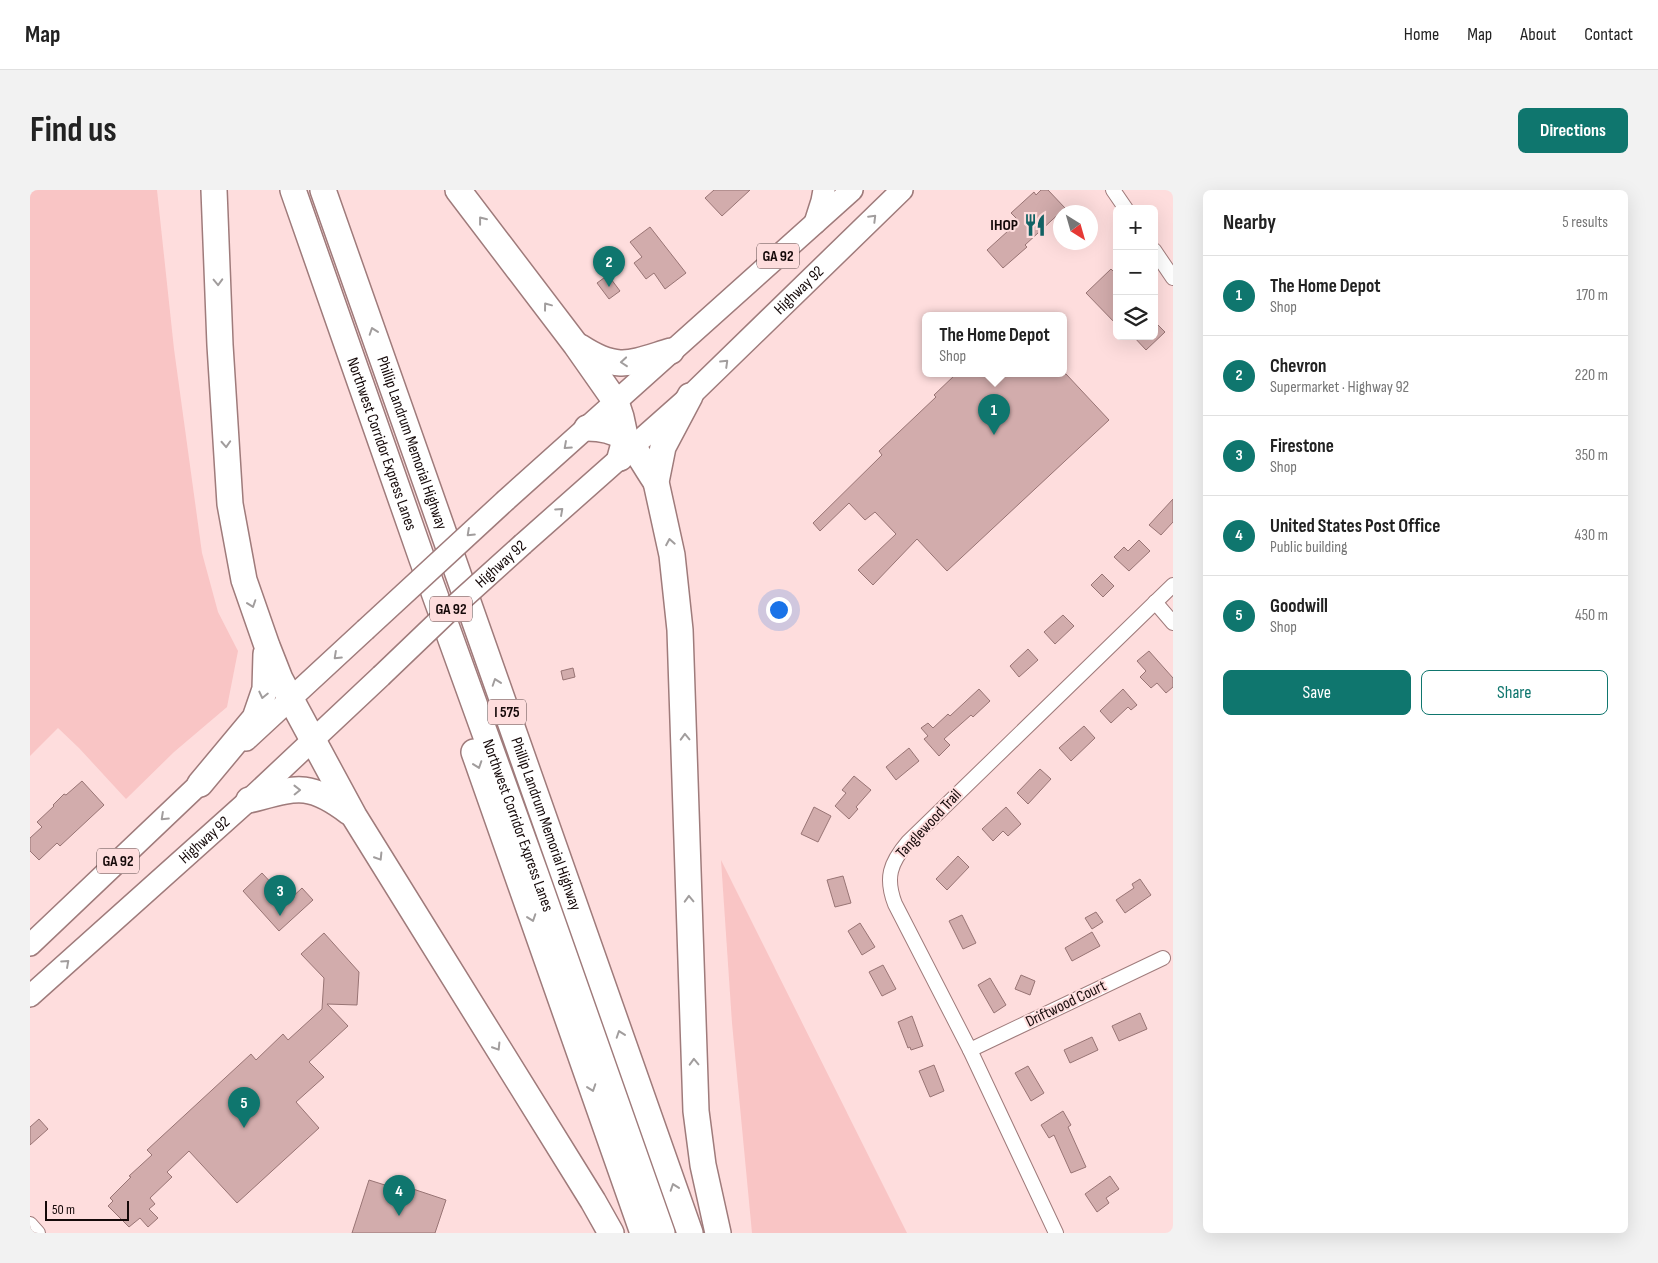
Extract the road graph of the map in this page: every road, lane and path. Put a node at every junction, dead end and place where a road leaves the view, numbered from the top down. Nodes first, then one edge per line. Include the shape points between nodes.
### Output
1 (214, 190) edge
2 (277, 190) edge
3 (293, 190) edge
4 (323, 190) edge
5 (458, 190) edge
6 (824, 190) edge
7 (852, 190) edge
8 (902, 190) edge
9 (1113, 190) edge
10 (1123, 205) edge
11 (815, 223) junction
12 (1158, 256) edge
13 (1173, 278) edge
14 (576, 345) junction
15 (671, 351) junction
16 (690, 396) junction
17 (616, 402) junction
18 (587, 428) junction
19 (626, 447) junction
20 (656, 482) junction
21 (1173, 585) edge
22 (1155, 602) junction
23 (1173, 624) edge
24 (266, 646) junction
25 (292, 698) junction
26 (314, 738) junction
27 (200, 784) junction
28 (249, 800) junction
29 (354, 816) junction
30 (30, 945) edge
31 (1163, 958) dead end
32 (30, 996) edge
33 (970, 1050) junction
34 (30, 1224) edge
35 (38, 1233) edge
36 (611, 1233) edge
37 (643, 1233) edge
38 (662, 1233) edge
39 (690, 1233) edge
40 (718, 1233) edge
41 (1056, 1233) edge

1 -> 24 highway via 230,504 244,580
2 -> 37 highway, I 575
3 - 38 highway, Northwest Corridor Express Lanes
39 -> 4 highway, Phillip Landrum Memorial Highway / I 575
14 -> 5 highway
6 - 11 main road
7 - 11 main road, GA 92
16 -> 8 main road, Highway 92 / GA 92
9 - 10 street
11 - 15 main road, GA 92
12 - 13 street
15 -> 14 highway via 615,363
14 - 17 highway
15 - 17 main road, GA 92
16 - 19 main road, Highway 92 / GA 92
16 - 20 highway via 663,447
17 - 18 main road, GA 92
17 - 19 highway
18 - 19 highway via 614,431
18 -> 25 main road, GA 92, bridge
19 - 20 highway
26 -> 19 main road, Highway 92 / GA 92, bridge
40 -> 20 highway via 703,1165 696,1110 680,630 672,555
21 - 22 street, Tanglewood Trail
22 - 23 street
22 - 33 street, Tanglewood Trail via 914,836 892,865 889,878 895,904
24 - 25 highway
24 -> 27 highway via 265,690 255,718
25 - 26 highway
25 - 27 main road, GA 92
26 - 28 main road, Highway 92 / GA 92
26 - 29 highway
27 -> 30 main road, GA 92
28 -> 29 highway via 290,790 310,790 331,799
32 -> 28 main road, Highway 92 / GA 92
29 -> 36 highway
31 - 33 street, Driftwood Court
33 - 41 street, Tanglewood Trail
34 - 35 street

